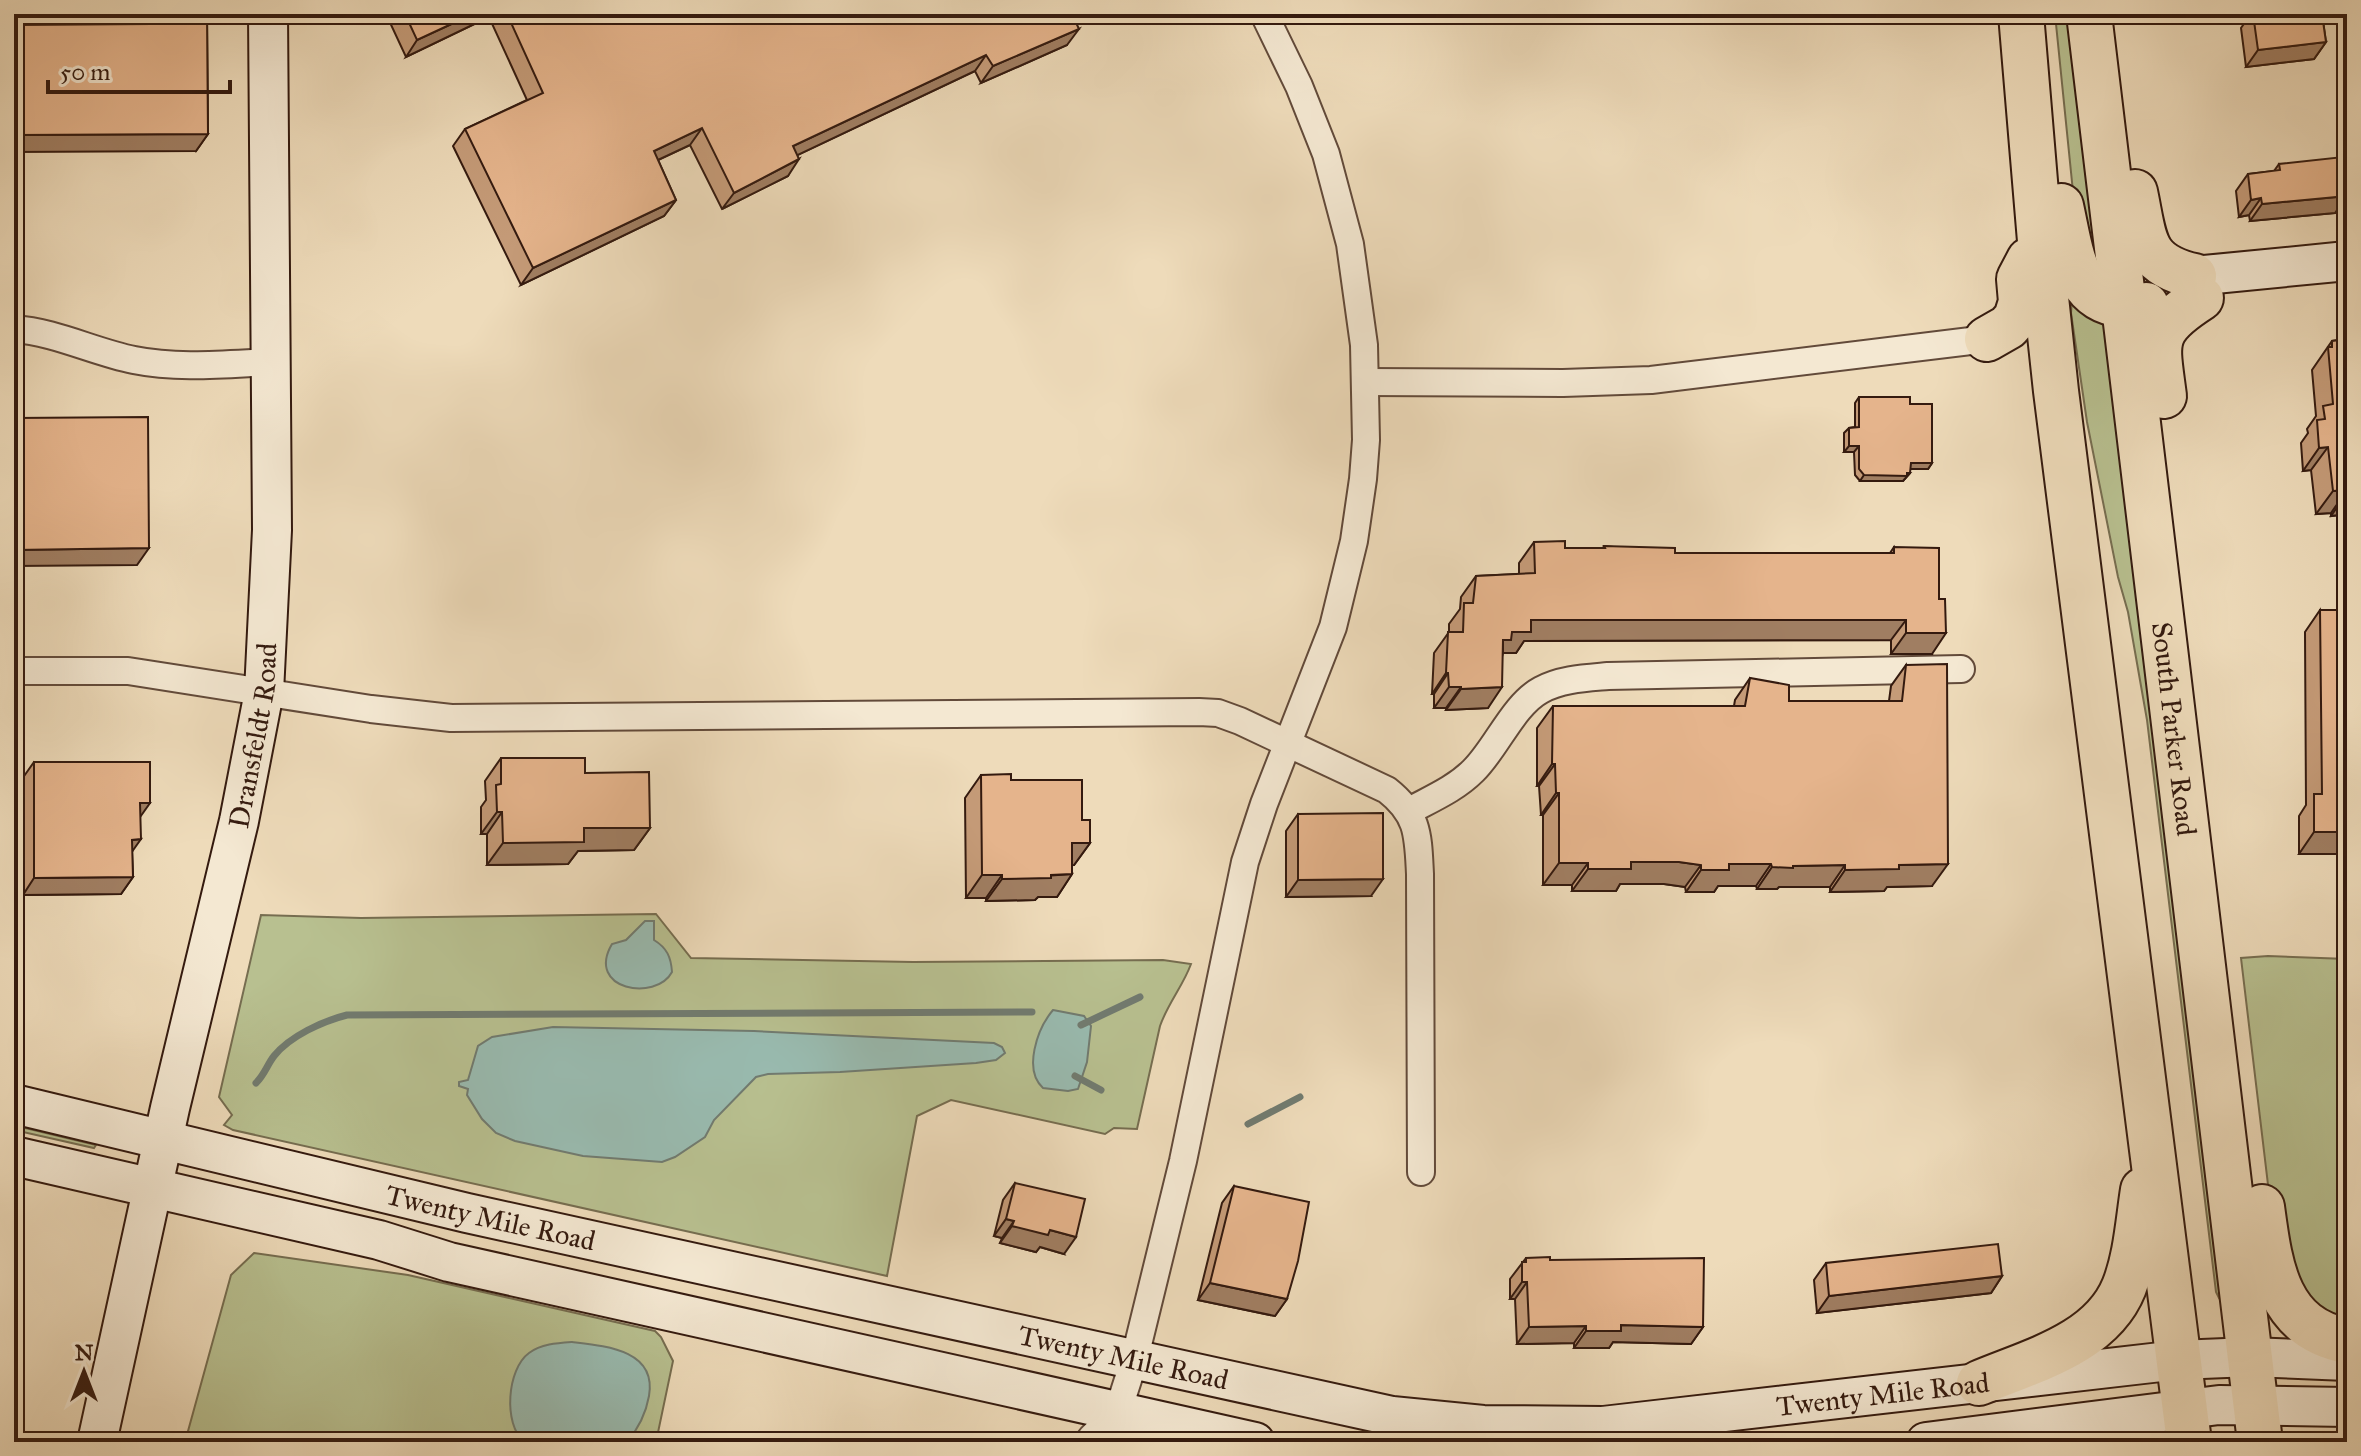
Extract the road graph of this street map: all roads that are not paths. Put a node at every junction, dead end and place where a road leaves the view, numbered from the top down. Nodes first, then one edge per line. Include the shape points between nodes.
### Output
1 (268, 14) edge
2 (1264, 14) edge
3 (2092, 14) edge
4 (2022, 19) edge
5 (2040, 241) junction
6 (2347, 261) edge
7 (2347, 282) edge
8 (2198, 287) junction
9 (2125, 307) junction
10 (14, 329) edge
11 (1987, 339) junction
12 (271, 362) junction
13 (1366, 382) junction
14 (2056, 391) junction
15 (1961, 669) dead end
16 (14, 671) edge
17 (264, 692) junction
18 (2177, 734) junction
19 (1289, 745) junction
20 (1409, 811) junction
21 (14, 1104) edge
22 (2150, 1132) junction
23 (163, 1141) junction
24 (2226, 1154) junction
25 (14, 1156) edge
26 (1421, 1172) dead end
27 (153, 1187) junction
28 (2347, 1341) edge
29 (2250, 1357) junction
30 (2178, 1360) junction
31 (1134, 1361) junction
32 (2347, 1361) edge
33 (1979, 1383) junction
34 (2347, 1407) edge
35 (2258, 1423) edge
36 (2186, 1425) edge
37 (1123, 1426) edge
38 (97, 1442) edge
39 (1090, 1442) edge
40 (1255, 1442) edge
41 (1926, 1442) edge

1 - 12 main road, Dransfeldt Road
2 - 13 street via 1334,178 1362,318
3 - 8 highway via 2146,244 2153,257
3 - 9 highway, South Parker Road
4 - 5 highway
4 - 9 highway via 2073,262 2086,287
5 - 11 highway via 2019,279 2016,318
5 - 14 highway
6 - 8 main road
7 - 8 main road
8 - 9 highway
8 - 18 highway via 2160,334 2158,348 2196,663
9 - 18 highway, South Parker Road
10 - 12 street via 149,362
11 - 13 street via 1651,380
11 - 14 highway via 2010,349 2028,365 2032,379
12 - 17 main road, Dransfeldt Road via 272,530
13 - 19 street via 1363,479 1351,553 1333,627
14 - 22 highway
15 - 20 street via 1608,676 1549,686 1526,700 1474,770
16 - 17 street via 128,671
17 - 19 street via 451,718 1209,712
17 - 23 main road, Dransfeldt Road
18 - 24 highway, South Parker Road
19 - 20 street via 1387,790
19 - 31 street via 1245,862 1183,1161
20 - 26 street via 1417,829 1420,874
21 - 23 main road, Twenty Mile Road
22 - 30 highway
22 - 33 highway via 2135,1242 2116,1302 2077,1340
23 - 27 main road, Dransfeldt Road
23 - 31 main road, Twenty Mile Road
24 - 28 highway via 2259,1190 2270,1266 2284,1298 2311,1326
24 - 29 highway, South Parker Road
25 - 27 main road, Twenty Mile Road
27 - 37 main road, Twenty Mile Road
27 - 38 main road, Dransfeldt Road
29 - 30 main road, Twenty Mile Road
29 - 32 main road, Twenty Mile Road
29 - 35 highway, South Parker Road
30 - 33 main road, Twenty Mile Road
30 - 36 highway
31 - 33 main road, Twenty Mile Road via 1392,1416 1521,1427 1637,1423
31 - 37 street
34 - 35 main road, Twenty Mile Road
35 - 36 main road, Twenty Mile Road
36 - 41 main road, Twenty Mile Road
37 - 39 street
37 - 40 main road, Twenty Mile Road

